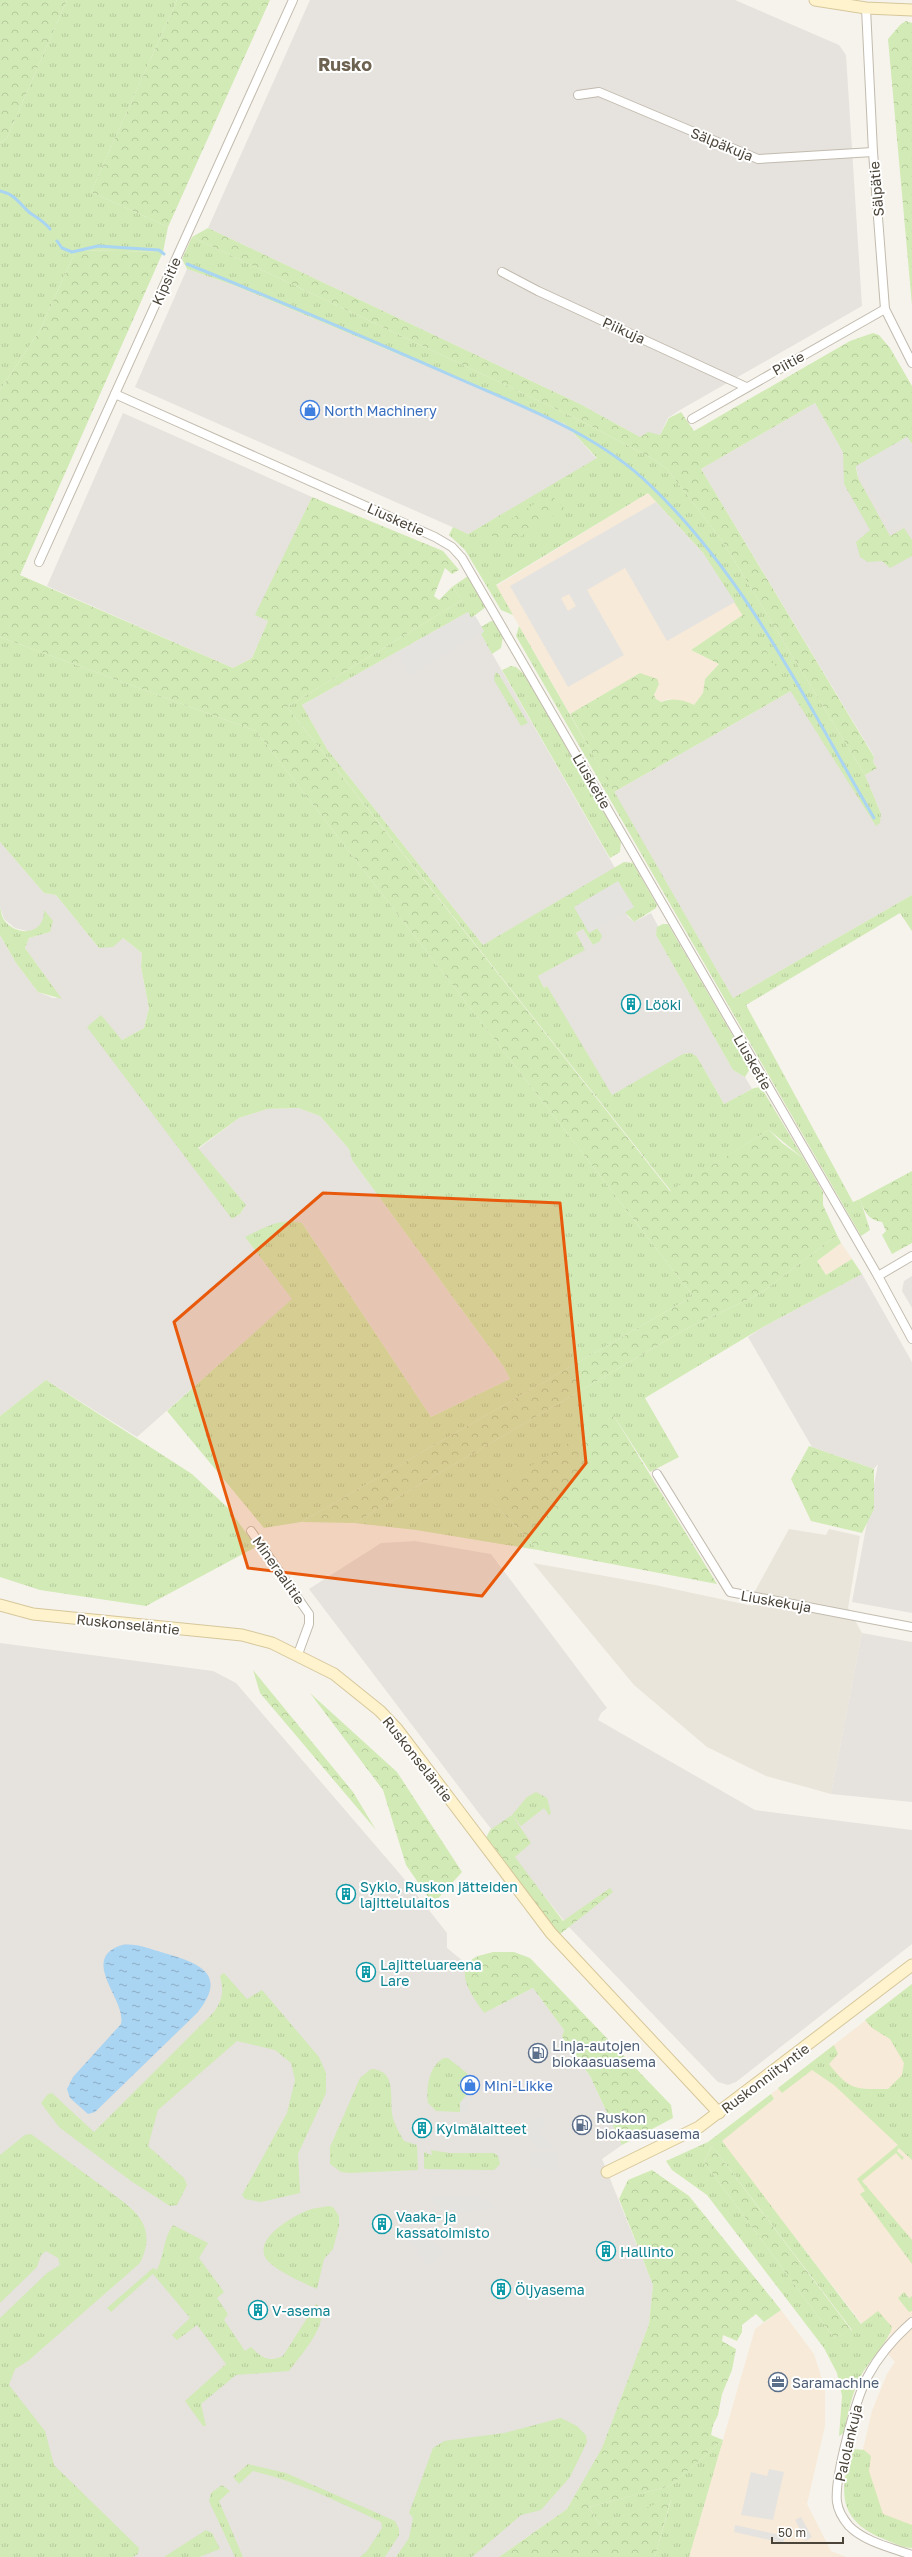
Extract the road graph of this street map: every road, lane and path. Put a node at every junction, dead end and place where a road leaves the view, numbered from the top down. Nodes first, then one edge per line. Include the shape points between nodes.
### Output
1 (293, 0) edge
2 (815, 0) edge
3 (866, 8) junction
4 (912, 10) edge
5 (578, 95) dead end
6 (873, 152) junction
7 (502, 272) dead end
8 (885, 309) junction
9 (912, 363) edge
10 (746, 387) junction
11 (114, 394) junction
12 (692, 420) dead end
13 (39, 562) dead end
14 (912, 1256) edge
15 (878, 1276) junction
16 (912, 1339) edge
17 (657, 1474) dead end
18 (251, 1531) dead end
19 (0, 1605) edge
20 (912, 1627) edge
21 (298, 1654) junction
22 (912, 1966) edge
23 (719, 2113) junction
24 (607, 2172) dead end
25 (912, 2322) edge
26 (912, 2555) edge

1 - 11 street, Kipsitie
2 - 3 street
3 - 4 street
3 - 6 street, Sälpätie
5 - 6 street, Sälpäkuja via 599,92 758,159
6 - 8 street, Sälpätie
7 - 10 street, Piikuja
8 - 9 street, Sälpätie
8 - 10 street, Piitie
10 - 12 street, Piitie
11 - 13 street, Kipsitie
11 - 15 street, Liusketie via 435,537 452,547 462,558
14 - 15 street
15 - 16 street, Liusketie
17 - 20 street, Liuskekuja via 730,1592
18 - 21 street, Mineraalitie via 309,1614 309,1624
19 - 21 street, Ruskonseläntie via 33,1614 242,1635 277,1644
21 - 23 street, Ruskonseläntie via 334,1674 380,1711 551,1933
22 - 23 street, Ruskonniityntie
23 - 24 street, Ruskonniityntie via 699,2127
25 - 26 street, Palolankuja via 888,2345 867,2377 859,2396 836,2494 840,2510 848,2525 864,2536

